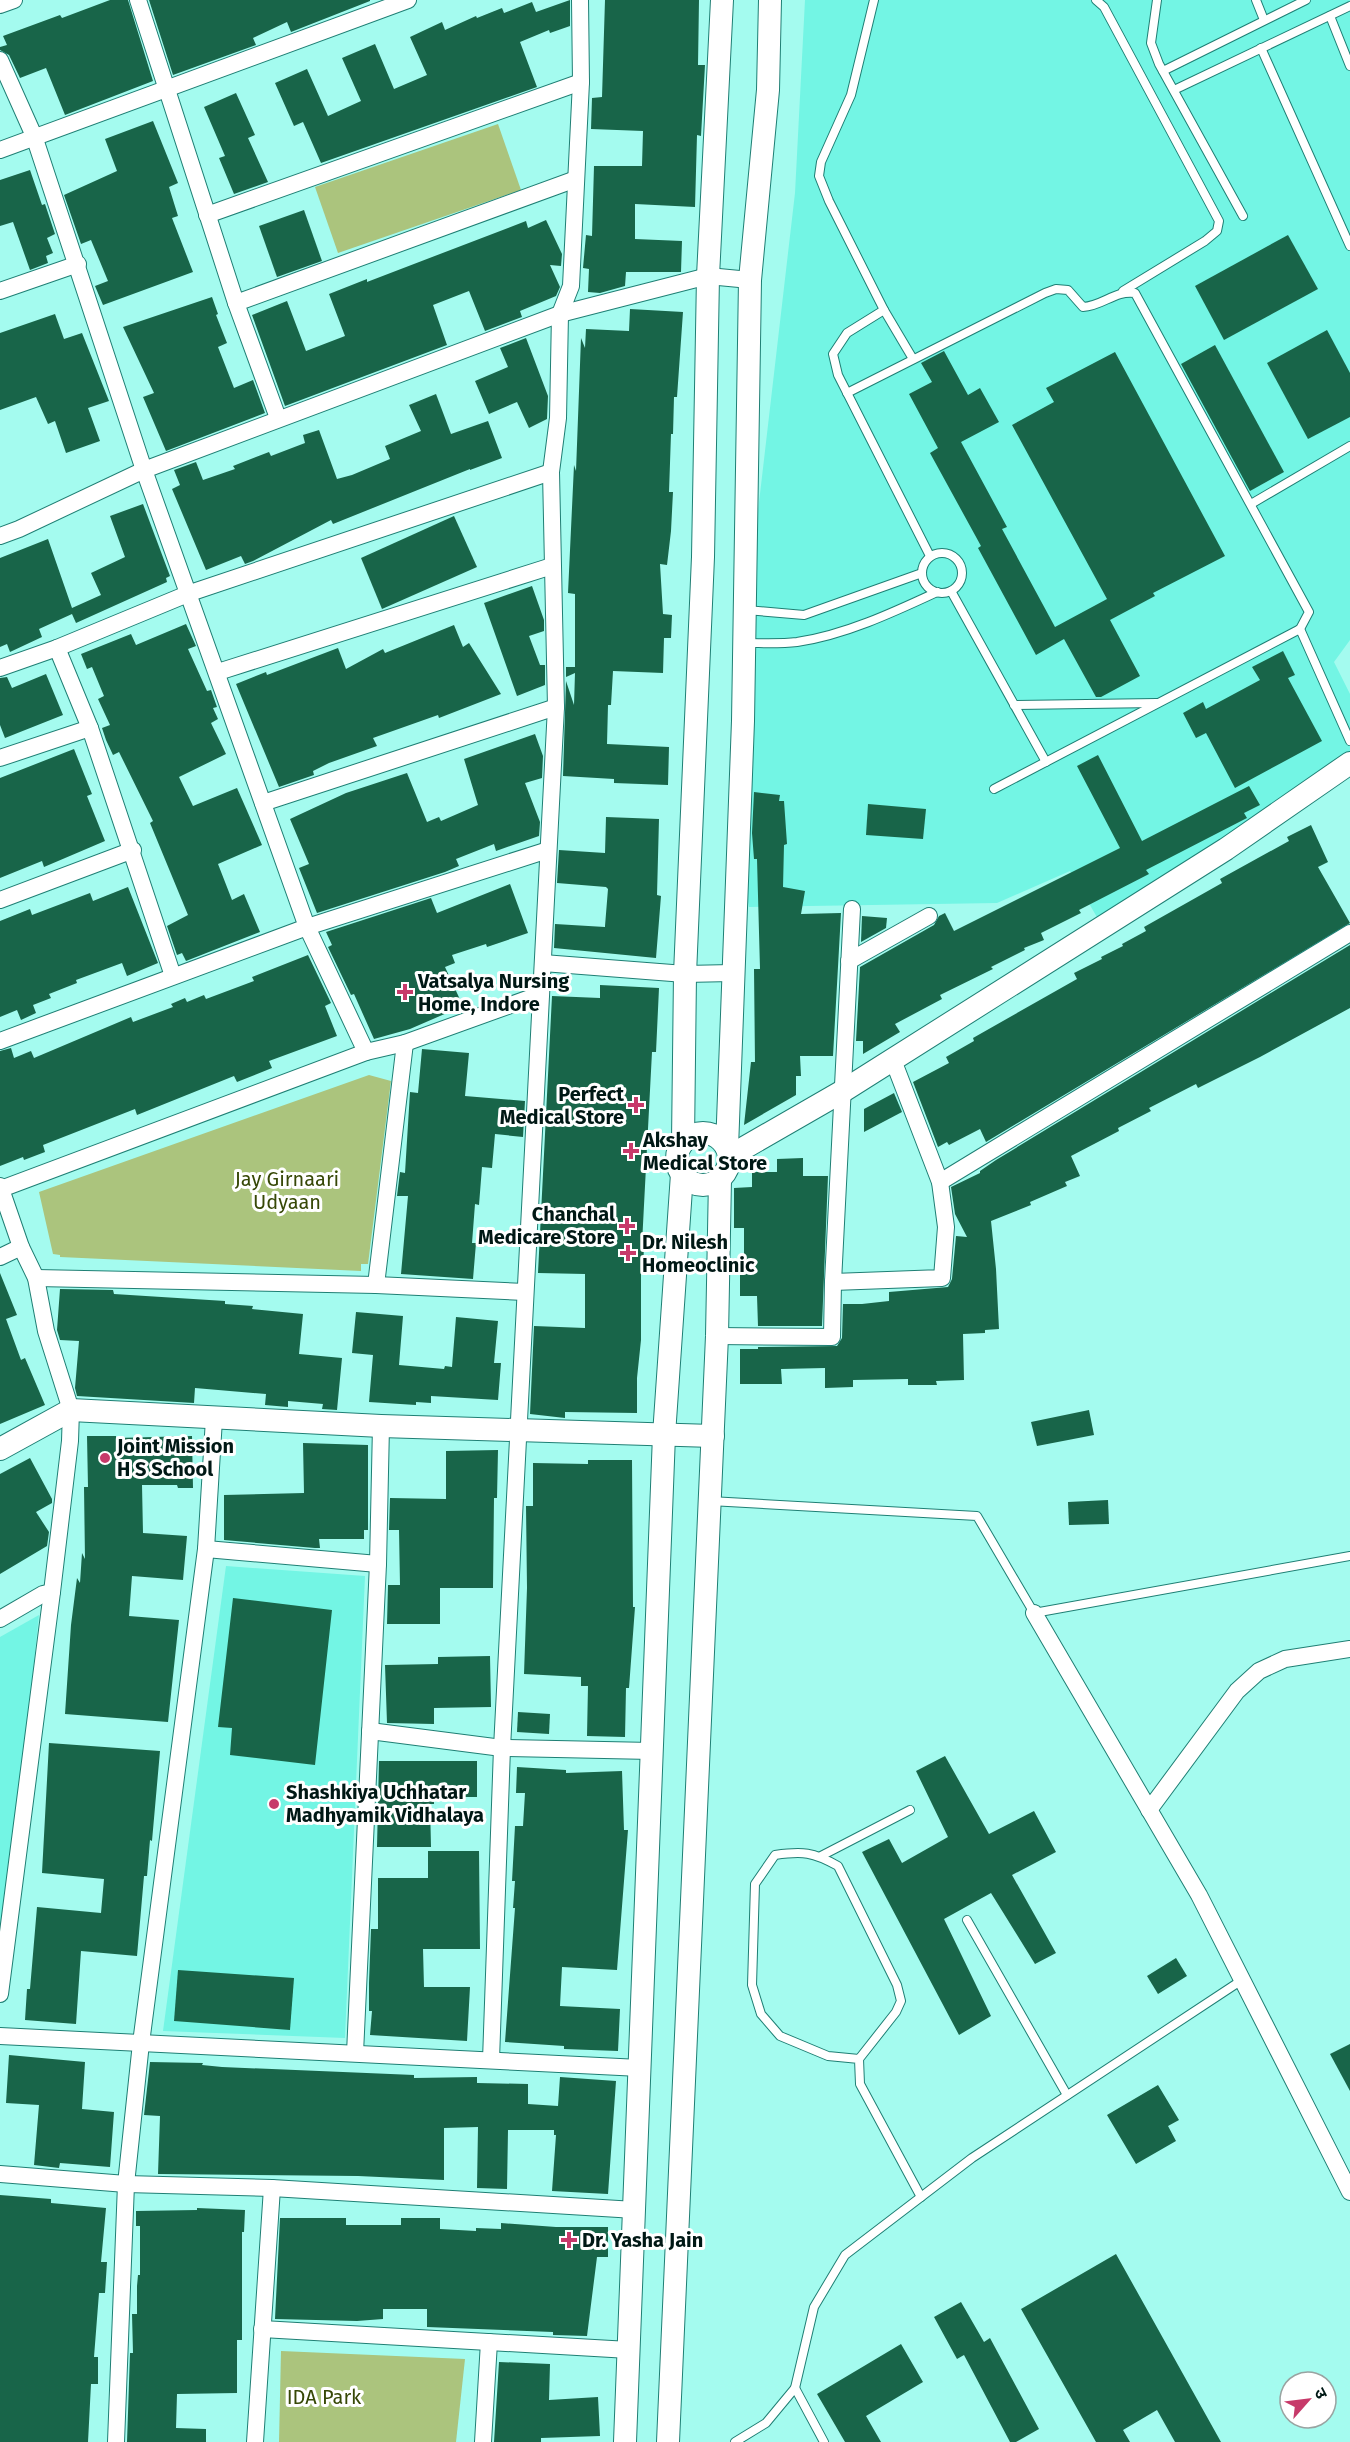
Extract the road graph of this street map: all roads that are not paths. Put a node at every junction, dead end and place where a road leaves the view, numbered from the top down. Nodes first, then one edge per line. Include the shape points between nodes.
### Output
1 (14, 0) edge
2 (138, 0) edge
3 (408, 0) edge
4 (580, 0) edge
5 (722, 0) edge
6 (771, 0) edge
7 (874, 0) edge
8 (1096, 0) edge
9 (1157, 0) edge
10 (1256, 0) edge
11 (1306, 0) edge
12 (0, 5) edge
13 (1350, 6) edge
14 (1330, 16) junction
15 (1264, 20) junction
16 (1262, 48) junction
17 (0, 60) edge
18 (1350, 66) edge
19 (1163, 71) junction
20 (581, 82) junction
21 (166, 89) junction
22 (1174, 90) junction
23 (34, 136) junction
24 (0, 150) edge
25 (576, 179) junction
26 (207, 215) junction
27 (1243, 216) dead end
28 (1350, 246) edge
29 (78, 264) junction
30 (708, 276) junction
31 (750, 280) junction
32 (0, 291) edge
33 (1123, 291) junction
34 (236, 303) junction
35 (884, 310) junction
36 (560, 314) junction
37 (913, 359) junction
38 (847, 393) junction
39 (278, 418) junction
40 (1350, 446) edge
41 (144, 470) junction
42 (551, 472) junction
43 (1251, 504) junction
44 (0, 536) edge
45 (930, 556) junction
46 (552, 566) junction
47 (922, 573) junction
48 (951, 591) junction
49 (938, 592) junction
50 (190, 593) junction
51 (745, 610) junction
52 (1300, 629) junction
53 (744, 643) junction
54 (57, 648) junction
55 (0, 668) edge
56 (218, 672) junction
57 (1160, 703) junction
58 (1014, 705) junction
59 (556, 706) junction
60 (90, 728) junction
61 (1350, 741) edge
62 (0, 758) edge
63 (1046, 762) junction
64 (1350, 763) edge
65 (994, 789) dead end
66 (263, 803) junction
67 (133, 850) junction
68 (548, 850) junction
69 (0, 900) edge
70 (852, 909) dead end
71 (929, 916) dead end
72 (307, 927) junction
73 (1350, 933) edge
74 (849, 961) junction
75 (543, 963) junction
76 (732, 973) junction
77 (685, 974) junction
78 (173, 976) junction
79 (541, 994) junction
80 (0, 1041) edge
81 (405, 1043) junction
82 (366, 1052) junction
83 (893, 1060) junction
84 (843, 1091) junction
85 (683, 1142) junction
86 (728, 1152) junction
87 (682, 1174) junction
88 (720, 1179) junction
89 (940, 1182) junction
90 (1, 1187) edge
91 (21, 1247) junction
92 (0, 1257) edge
93 (36, 1278) junction
94 (833, 1282) junction
95 (376, 1285) junction
96 (525, 1292) junction
97 (717, 1336) junction
98 (71, 1410) junction
99 (214, 1419) junction
100 (381, 1426) junction
101 (519, 1430) junction
102 (664, 1435) junction
103 (713, 1436) junction
104 (0, 1449) edge
105 (708, 1501) junction
106 (206, 1549) junction
107 (1350, 1556) edge
108 (378, 1564) junction
109 (52, 1592) junction
110 (1034, 1613) junction
111 (0, 1619) edge
112 (1350, 1649) edge
113 (370, 1731) junction
114 (502, 1748) junction
115 (652, 1751) junction
116 (910, 1810) dead end
117 (1149, 1810) junction
118 (821, 1856) junction
119 (967, 1920) dead end
120 (1242, 1980) junction
121 (0, 1994) edge
122 (0, 2036) edge
123 (141, 2043) junction
124 (355, 2053) junction
125 (859, 2059) junction
126 (491, 2060) junction
127 (640, 2068) junction
128 (1068, 2095) junction
129 (0, 2174) edge
130 (126, 2184) junction
131 (272, 2188) junction
132 (1349, 2189) edge
133 (921, 2197) junction
134 (635, 2211) junction
135 (262, 2329) junction
136 (489, 2342) junction
137 (629, 2350) junction
138 (795, 2388) junction
139 (116, 2442) edge
140 (255, 2442) edge
141 (483, 2442) edge
142 (625, 2442) edge
143 (668, 2442) edge
144 (739, 2442) edge
145 (824, 2442) edge

1 - 12 street
2 - 21 street
3 - 21 street
4 - 20 street
5 - 30 street
6 - 31 street via 768,90
7 - 35 lane via 851,95 821,162 819,176
8 - 33 lane via 1104,7 1219,221 1217,231 1205,241
9 - 19 lane via 1151,43
10 - 15 lane
11 - 15 lane
13 - 14 lane
14 - 16 lane
14 - 18 lane
15 - 19 lane
16 - 22 lane
16 - 28 lane
17 - 23 street
19 - 22 lane
20 - 25 street
20 - 26 street
21 - 23 street
21 - 26 street
22 - 27 lane
23 - 24 street
23 - 29 street
25 - 34 street
25 - 36 street via 571,286
26 - 34 street
29 - 32 street
29 - 41 street
30 - 31 street
30 - 36 street
30 - 77 street via 703,557
31 - 51 street
33 - 37 lane via 1095,306 1083,307 1068,290 1056,289
33 - 43 lane via 1135,293 1142,303
34 - 39 street
35 - 37 lane
35 - 38 lane via 847,333 833,354
36 - 39 street
36 - 42 street via 558,418
37 - 38 lane
38 - 45 lane
39 - 41 street
40 - 43 lane
41 - 44 street
41 - 50 street
42 - 46 street
42 - 50 street
43 - 52 lane via 1309,612
45 - 47 lane
45 - 48 lane via 942,552 959,562 962,575
46 - 56 street
46 - 59 street
47 - 49 lane via 926,585
47 - 51 lane via 804,615
48 - 49 lane
48 - 58 lane
49 - 53 lane via 893,613 819,637 782,643
50 - 54 street
50 - 56 street
51 - 53 street
52 - 57 lane
52 - 61 lane
53 - 76 street
54 - 55 street
54 - 60 street
56 - 66 street
57 - 58 lane
57 - 63 lane
58 - 63 lane
59 - 66 street
59 - 68 street
60 - 62 street
60 - 67 street
63 - 65 lane
64 - 83 street via 1226,849
66 - 72 street
67 - 69 street
67 - 78 street
68 - 72 street
68 - 75 street
70 - 74 street
71 - 74 street
72 - 78 street
72 - 82 street
73 - 89 street
74 - 84 street
75 - 77 street
75 - 79 street
76 - 77 street
76 - 86 street
77 - 85 street
78 - 80 street
79 - 81 street
79 - 96 street
81 - 82 street
81 - 95 street
82 - 90 street
83 - 84 street
83 - 89 street
84 - 86 street
84 - 94 street
85 - 86 street via 690,1136 706,1133 722,1140
85 - 87 street via 677,1158
86 - 88 street via 729,1165
87 - 88 street via 696,1184
87 - 102 street
88 - 97 street
89 - 94 street via 946,1227 942,1278
90 - 91 street
91 - 92 street
91 - 93 street
93 - 95 street
93 - 98 street via 46,1331
94 - 97 street via 832,1336
95 - 96 street
96 - 101 street
97 - 103 street
98 - 99 street
98 - 104 street
98 - 109 street
99 - 100 street
99 - 106 street
100 - 101 street
100 - 108 street
101 - 102 street
101 - 114 street
102 - 103 street
102 - 115 street
103 - 105 street
105 - 110 lane via 977,1516
105 - 143 street
106 - 108 street
106 - 123 street
107 - 110 lane
108 - 113 street
109 - 111 street
109 - 121 street
110 - 117 street
112 - 117 street via 1285,1659 1259,1671 1237,1691
113 - 114 street
113 - 124 street
114 - 115 street
114 - 126 street
115 - 127 street
116 - 118 lane
117 - 120 street
118 - 125 lane via 838,1866 897,1985 901,2001
118 - 125 lane via 802,1851 775,1855 755,1884 753,1985 760,2014 780,2036 828,2055
119 - 128 lane
120 - 128 lane
120 - 132 street
122 - 123 street
123 - 124 street
123 - 130 street
124 - 126 street
125 - 133 lane via 860,2084
126 - 127 street
127 - 134 street
128 - 133 lane
129 - 130 street
130 - 131 street
130 - 139 street
131 - 134 street
131 - 135 street
133 - 138 lane via 845,2254 814,2307
134 - 137 street
135 - 136 street
135 - 140 street
136 - 137 street
136 - 141 street
137 - 142 street
138 - 144 lane via 766,2423
138 - 145 lane

